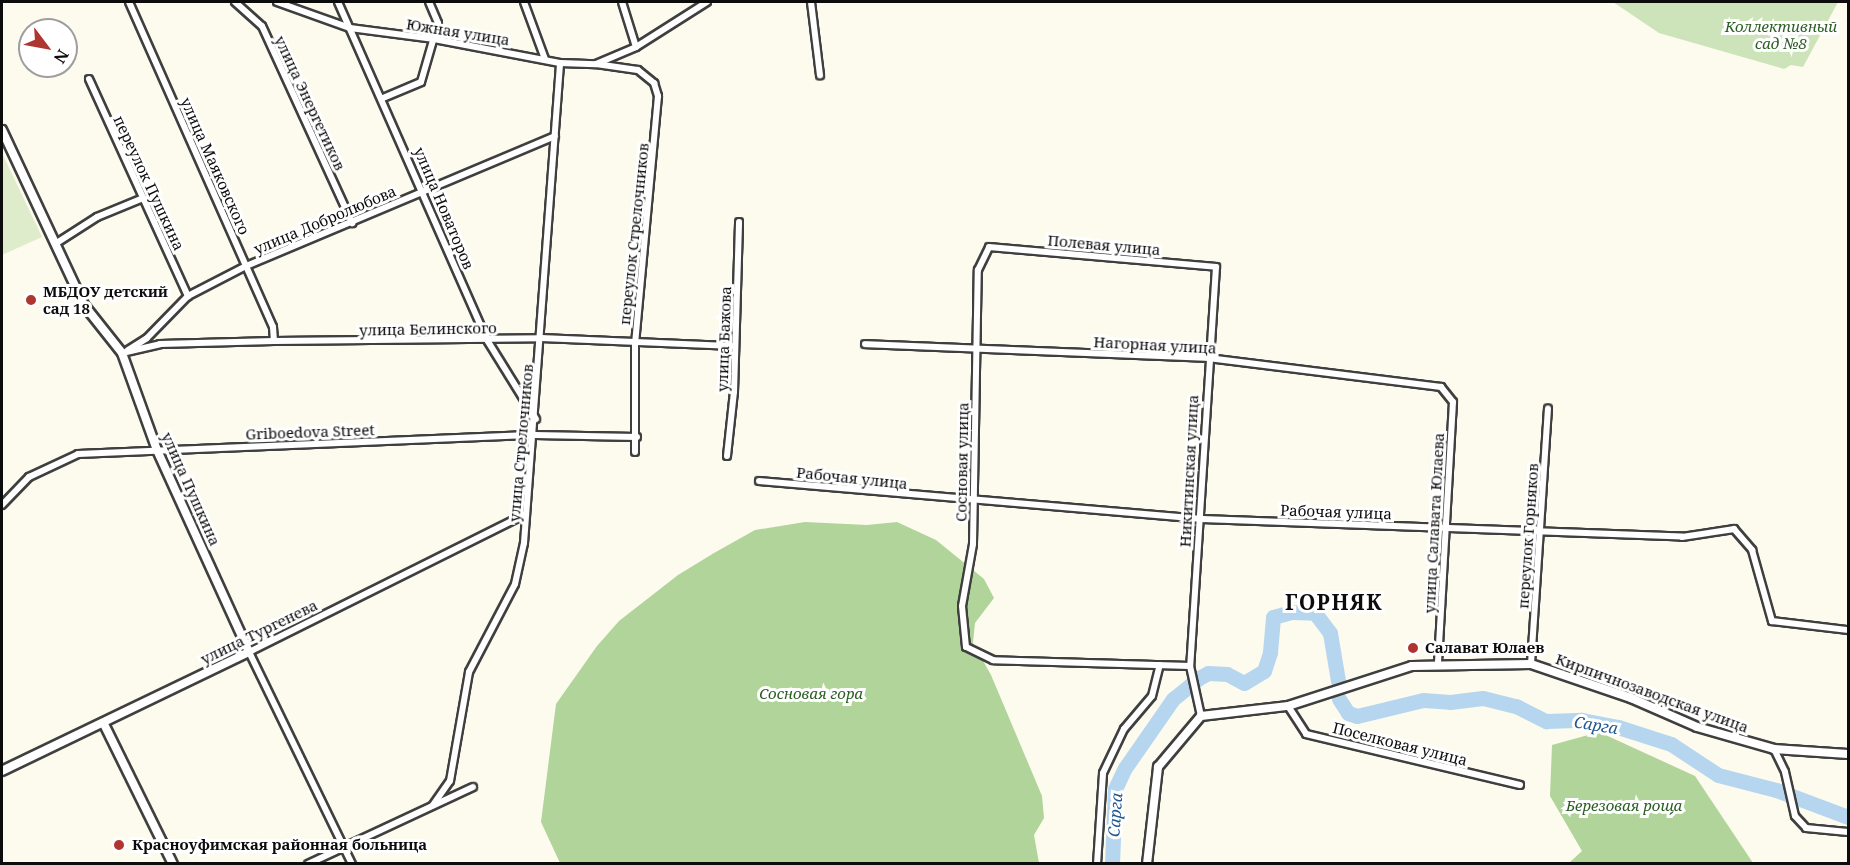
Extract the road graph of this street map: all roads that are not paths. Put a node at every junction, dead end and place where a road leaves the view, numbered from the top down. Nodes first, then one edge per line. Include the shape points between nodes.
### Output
1 (129, 2) edge
2 (235, 2) edge
3 (277, 2) edge
4 (338, 2) edge
5 (429, 2) edge
6 (524, 2) edge
7 (622, 2) edge
8 (707, 2) edge
9 (811, 2) edge
10 (350, 28) junction
11 (434, 39) junction
12 (636, 47) junction
13 (545, 59) junction
14 (560, 63) junction
15 (596, 64) junction
16 (820, 75) dead end
17 (89, 79) dead end
18 (383, 98) junction
19 (2, 130) edge
20 (555, 136) junction
21 (424, 191) junction
22 (143, 198) junction
23 (739, 222) dead end
24 (352, 223) junction
25 (55, 244) junction
26 (989, 248) joint
27 (246, 266) junction
28 (1216, 267) joint
29 (188, 296) junction
30 (541, 338) junction
31 (274, 340) junction
32 (487, 340) junction
33 (635, 344) junction
34 (865, 344) dead end
35 (735, 346) junction
36 (977, 348) junction
37 (122, 353) junction
38 (1208, 358) junction
39 (1441, 387) joint
40 (1548, 409) dead end
41 (536, 419) junction
42 (535, 435) junction
43 (637, 437) junction
44 (156, 450) junction
45 (635, 452) dead end
46 (727, 456) dead end
47 (759, 481) dead end
48 (974, 502) junction
49 (2, 505) edge
50 (526, 514) junction
51 (1202, 519) junction
52 (1446, 528) junction
53 (1540, 531) junction
54 (1848, 630) edge
55 (249, 651) junction
56 (1532, 664) junction
57 (1160, 665) junction
58 (1438, 665) junction
59 (1190, 666) junction
60 (1288, 706) junction
61 (1201, 716) junction
62 (105, 724) junction
63 (1774, 749) junction
64 (1848, 754) edge
65 (2, 771) edge
66 (1520, 784) dead end
67 (473, 788) dead end
68 (433, 805) junction
69 (1848, 832) edge
70 (343, 845) junction
71 (173, 864) edge
72 (308, 864) edge
73 (352, 864) edge
74 (1097, 864) edge
75 (1147, 864) edge

1 - 27 street, улица Маяковского
2 - 24 street, улица Энергетиков via 262,26
3 - 10 street, Южная улица
4 - 10 street, улица Новаторов
5 - 11 street via 438,23
6 - 13 street
7 - 12 street
8 - 12 street, Южная улица
9 - 16 street
10 - 11 street, Южная улица
10 - 18 street, улица Новаторов
11 - 13 street, Южная улица
11 - 18 street via 421,82
12 - 15 street, Южная улица
13 - 14 street, Южная улица
14 - 15 street, Южная улица
14 - 20 street, улица Стрелочников
15 - 33 street, переулок Стрелочников via 638,70 654,83 658,96
17 - 22 street, переулок Пушкина
18 - 21 street, улица Новаторов
19 - 25 street, улица Пушкина
20 - 21 street, улица Добролюбова
20 - 30 street, улица Стрелочников
21 - 24 street, улица Добролюбова
21 - 32 street, улица Новаторов
22 - 25 street via 97,217
22 - 29 street, переулок Пушкина
23 - 35 street, улица Бажова
24 - 27 street, улица Добролюбова
25 - 37 street, улица Пушкина via 84,305
26 - 28 street, Полевая улица
26 - 36 street, Сосновая улица via 978,270
27 - 29 street, улица Добролюбова
27 - 31 street, улица Маяковского via 273,327
28 - 38 street, Никитинская улица
29 - 37 street, улица Добролюбова via 147,338
30 - 32 street, улица Белинского
30 - 33 street, улица Белинского
30 - 41 street, улица Стрелочников
31 - 32 street, улица Белинского
31 - 37 street, улица Белинского via 160,344
32 - 41 street, улица Новаторов
33 - 35 street, улица Белинского
33 - 43 street, переулок Стрелочников
34 - 36 street, Нагорная улица
35 - 46 street, улица Бажова
36 - 38 street, Нагорная улица
36 - 48 street, Сосновая улица
37 - 44 street, улица Пушкина
38 - 39 street, Нагорная улица
38 - 51 street, Никитинская улица
39 - 52 street, улица Салавата Юлаева via 1453,402
40 - 53 street, переулок Горняков
41 - 42 street, улица Стрелочников
42 - 43 street, Griboedova Street
42 - 44 street, Griboedova Street
42 - 50 street, улица Стрелочников
43 - 45 street, переулок Стрелочников
44 - 49 street, Griboedova Street via 78,453 29,477
44 - 55 street, улица Пушкина
47 - 48 street, Рабочая улица
48 - 51 street, Рабочая улица
48 - 57 street, Сосновая улица via 973,544 962,624 966,647 993,660
50 - 55 street, улица Тургенева
50 - 68 street, улица Стрелочников via 515,584 469,672 450,781
51 - 52 street, Рабочая улица
51 - 59 street, Никитинская улица
52 - 53 street, Рабочая улица
52 - 58 street, улица Салавата Юлаева
53 - 54 street, Рабочая улица via 1682,537 1734,529 1752,550 1772,621
53 - 56 street, переулок Горняков
55 - 62 street, улица Тургенева
55 - 70 street, улица Пушкина
56 - 58 street, Кирпичнозаводская улица
56 - 63 street, Кирпичнозаводская улица via 1631,698 1697,727
57 - 59 street
57 - 74 street via 1152,696 1124,729 1102,772
58 - 60 street, Кирпичнозаводская улица via 1412,666
59 - 61 street, Никитинская улица
60 - 61 street, Кирпичнозаводская улица
60 - 66 street, Поселковая улица via 1306,734
61 - 75 street via 1158,766
62 - 65 street, улица Тургенева
62 - 71 street
63 - 64 street, Кирпичнозаводская улица
63 - 69 street via 1792,804 1806,828
67 - 68 street
68 - 70 street
70 - 72 street
70 - 73 street, улица Пушкина

